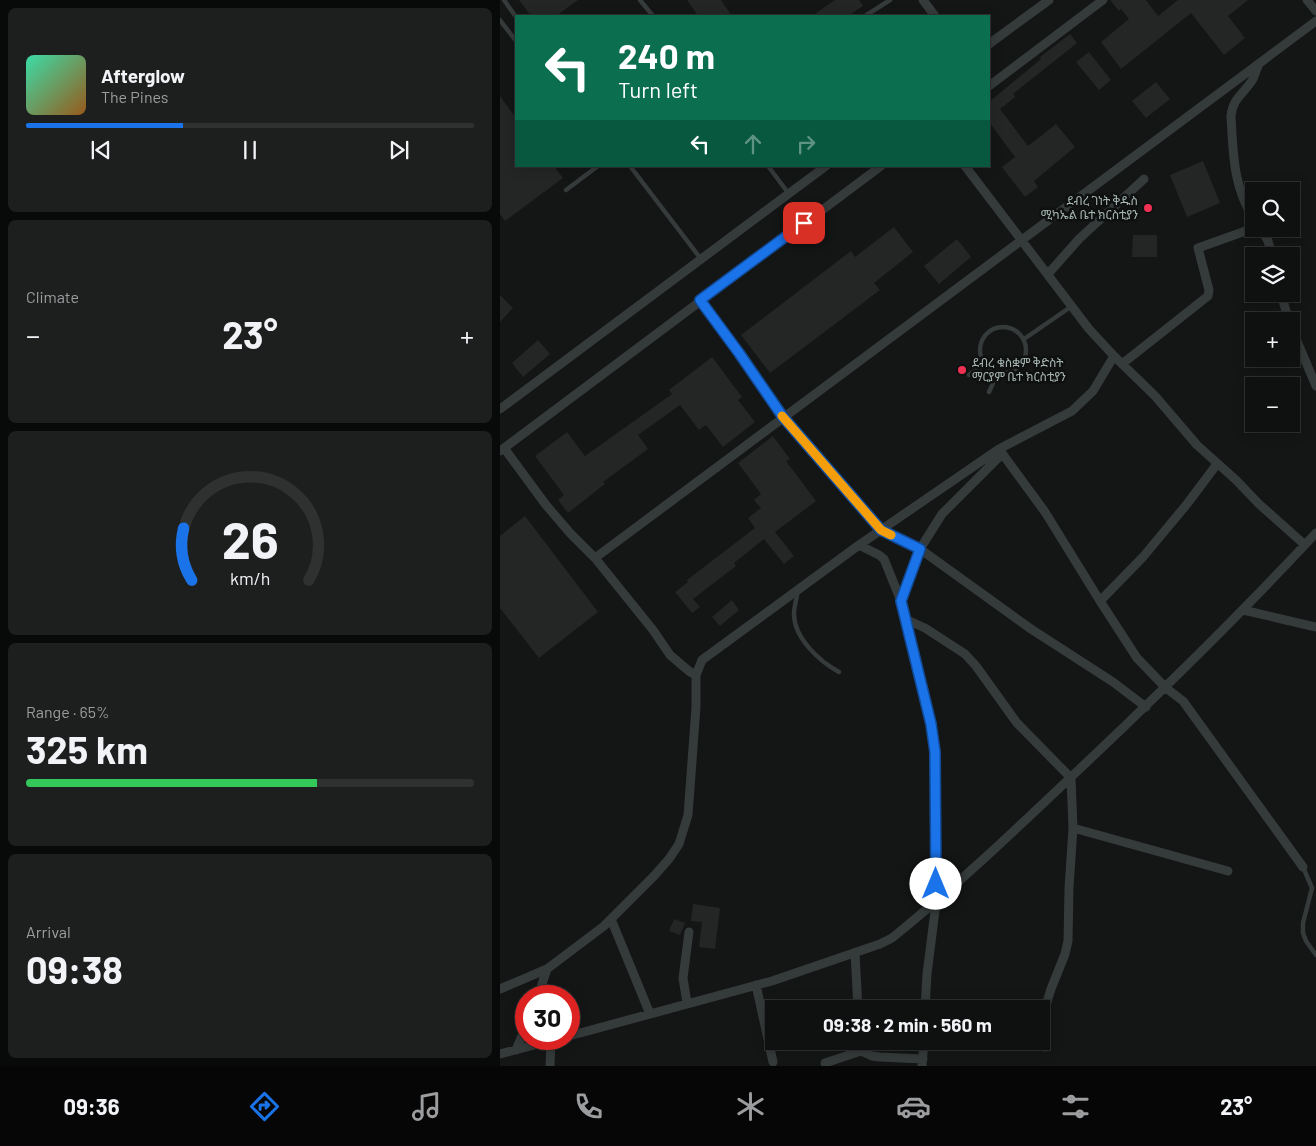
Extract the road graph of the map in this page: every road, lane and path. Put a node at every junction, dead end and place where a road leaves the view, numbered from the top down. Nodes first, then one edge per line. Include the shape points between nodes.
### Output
1 (504, 0) edge
2 (640, 0) edge
3 (890, 0) edge
4 (923, 0) edge
5 (1049, 0) edge
6 (1103, 0) edge
7 (1307, 0) edge
8 (1316, 11) edge
9 (515, 15) edge
10 (652, 15) edge
11 (867, 15) edge
12 (934, 15) edge
13 (500, 20) edge
14 (1316, 21) edge
15 (515, 40) edge
16 (990, 43) edge
17 (1259, 62) junction
18 (990, 85) edge
19 (597, 167) edge
20 (631, 167) edge
21 (769, 167) edge
22 (825, 167) edge
23 (880, 167) edge
24 (966, 167) edge
25 (1144, 179) dead end
26 (566, 190) dead end
27 (789, 194) junction
28 (1245, 204) edge
29 (1245, 231) edge
30 (1021, 240) junction
31 (701, 260) junction
32 (1048, 274) junction
33 (700, 300) junction
34 (1072, 306) junction
35 (1024, 340) junction
36 (1300, 348) edge
37 (1114, 356) junction
38 (986, 364) junction
39 (1122, 364) junction
40 (998, 372) junction
41 (969, 375) dead end
42 (1316, 386) edge
43 (989, 392) dead end
44 (500, 409) edge
45 (783, 417) junction
46 (502, 450) edge
47 (1000, 452) junction
48 (1217, 464) junction
49 (881, 530) junction
50 (1316, 533) edge
51 (859, 545) junction
52 (1305, 545) junction
53 (920, 549) junction
54 (595, 558) junction
55 (798, 589) junction
56 (901, 601) junction
57 (1100, 601) junction
58 (1243, 610) junction
59 (905, 619) junction
60 (1316, 627) edge
61 (839, 672) dead end
62 (696, 675) junction
63 (1166, 688) junction
64 (1146, 707) junction
65 (1071, 778) junction
66 (1074, 828) junction
67 (1303, 867) joint
68 (1228, 871) dead end
69 (936, 903) junction
70 (611, 918) junction
71 (689, 932) dead end
72 (854, 953) junction
73 (1316, 955) edge
74 (547, 969) junction
75 (542, 985) edge
76 (756, 985) junction
77 (500, 989) edge
78 (857, 1000) edge
79 (926, 1000) edge
80 (1048, 1000) edge
81 (687, 1004) junction
82 (650, 1014) junction
83 (580, 1033) edge
84 (516, 1050) edge
85 (551, 1050) edge
86 (861, 1051) joint
87 (500, 1054) edge
88 (773, 1062) dead end
89 (923, 1062) edge
90 (825, 1063) dead end
91 (550, 1066) edge

1 - 9 lane
2 - 10 lane
3 - 11 lane
4 - 12 street
5 - 16 street
6 - 18 street
7 - 8 street
13 - 15 lane
14 - 17 street
17 - 28 street via 1252,79 1236,99 1231,116 1237,177
17 - 30 street
19 - 26 lane
20 - 31 lane
21 - 27 lane
22 - 27 street
23 - 33 street
24 - 30 street
25 - 32 street via 1079,239
27 - 31 street
29 - 39 street via 1198,248 1208,296
30 - 32 street
30 - 45 street
31 - 44 street
32 - 34 street
33 - 45 street
33 - 46 street
34 - 35 lane
34 - 37 street
35 - 38 lane via 1017,331 1007,327 991,330 981,344
35 - 40 lane via 1026,350 1020,365 1011,371
36 - 42 street
37 - 39 street
37 - 47 street via 1093,391 1072,411
38 - 40 lane
38 - 41 lane
39 - 48 street
40 - 43 lane
45 - 49 street
45 - 54 street
46 - 54 street via 570,533
47 - 49 street
47 - 53 street via 942,514
47 - 57 street via 1045,512
48 - 52 street
48 - 57 street via 1143,557
49 - 51 street
49 - 53 street
50 - 52 street
51 - 55 street
51 - 56 street via 884,559
52 - 58 street
53 - 56 street
53 - 64 street
54 - 62 street via 670,655
55 - 61 lane via 794,614 800,634 824,661
55 - 62 street via 702,660
56 - 59 street
57 - 63 street via 1137,658
58 - 60 street
58 - 63 street
59 - 65 street via 965,654 1017,723
59 - 69 street via 935,752
62 - 70 street via 688,815 679,844 659,870
63 - 64 street
63 - 67 street via 1183,701
64 - 65 street
65 - 66 street
65 - 69 street
66 - 68 street
66 - 80 street via 1068,941
67 - 73 lane via 1312,888 1303,933
69 - 72 street via 892,938
69 - 79 street
70 - 74 street
70 - 82 street
71 - 81 street via 683,978
72 - 76 street
72 - 78 street
74 - 75 street
74 - 77 street
76 - 81 street
76 - 88 street
81 - 82 street
82 - 83 street
84 - 87 street
85 - 91 street
86 - 89 street via 880,1058
86 - 90 street

